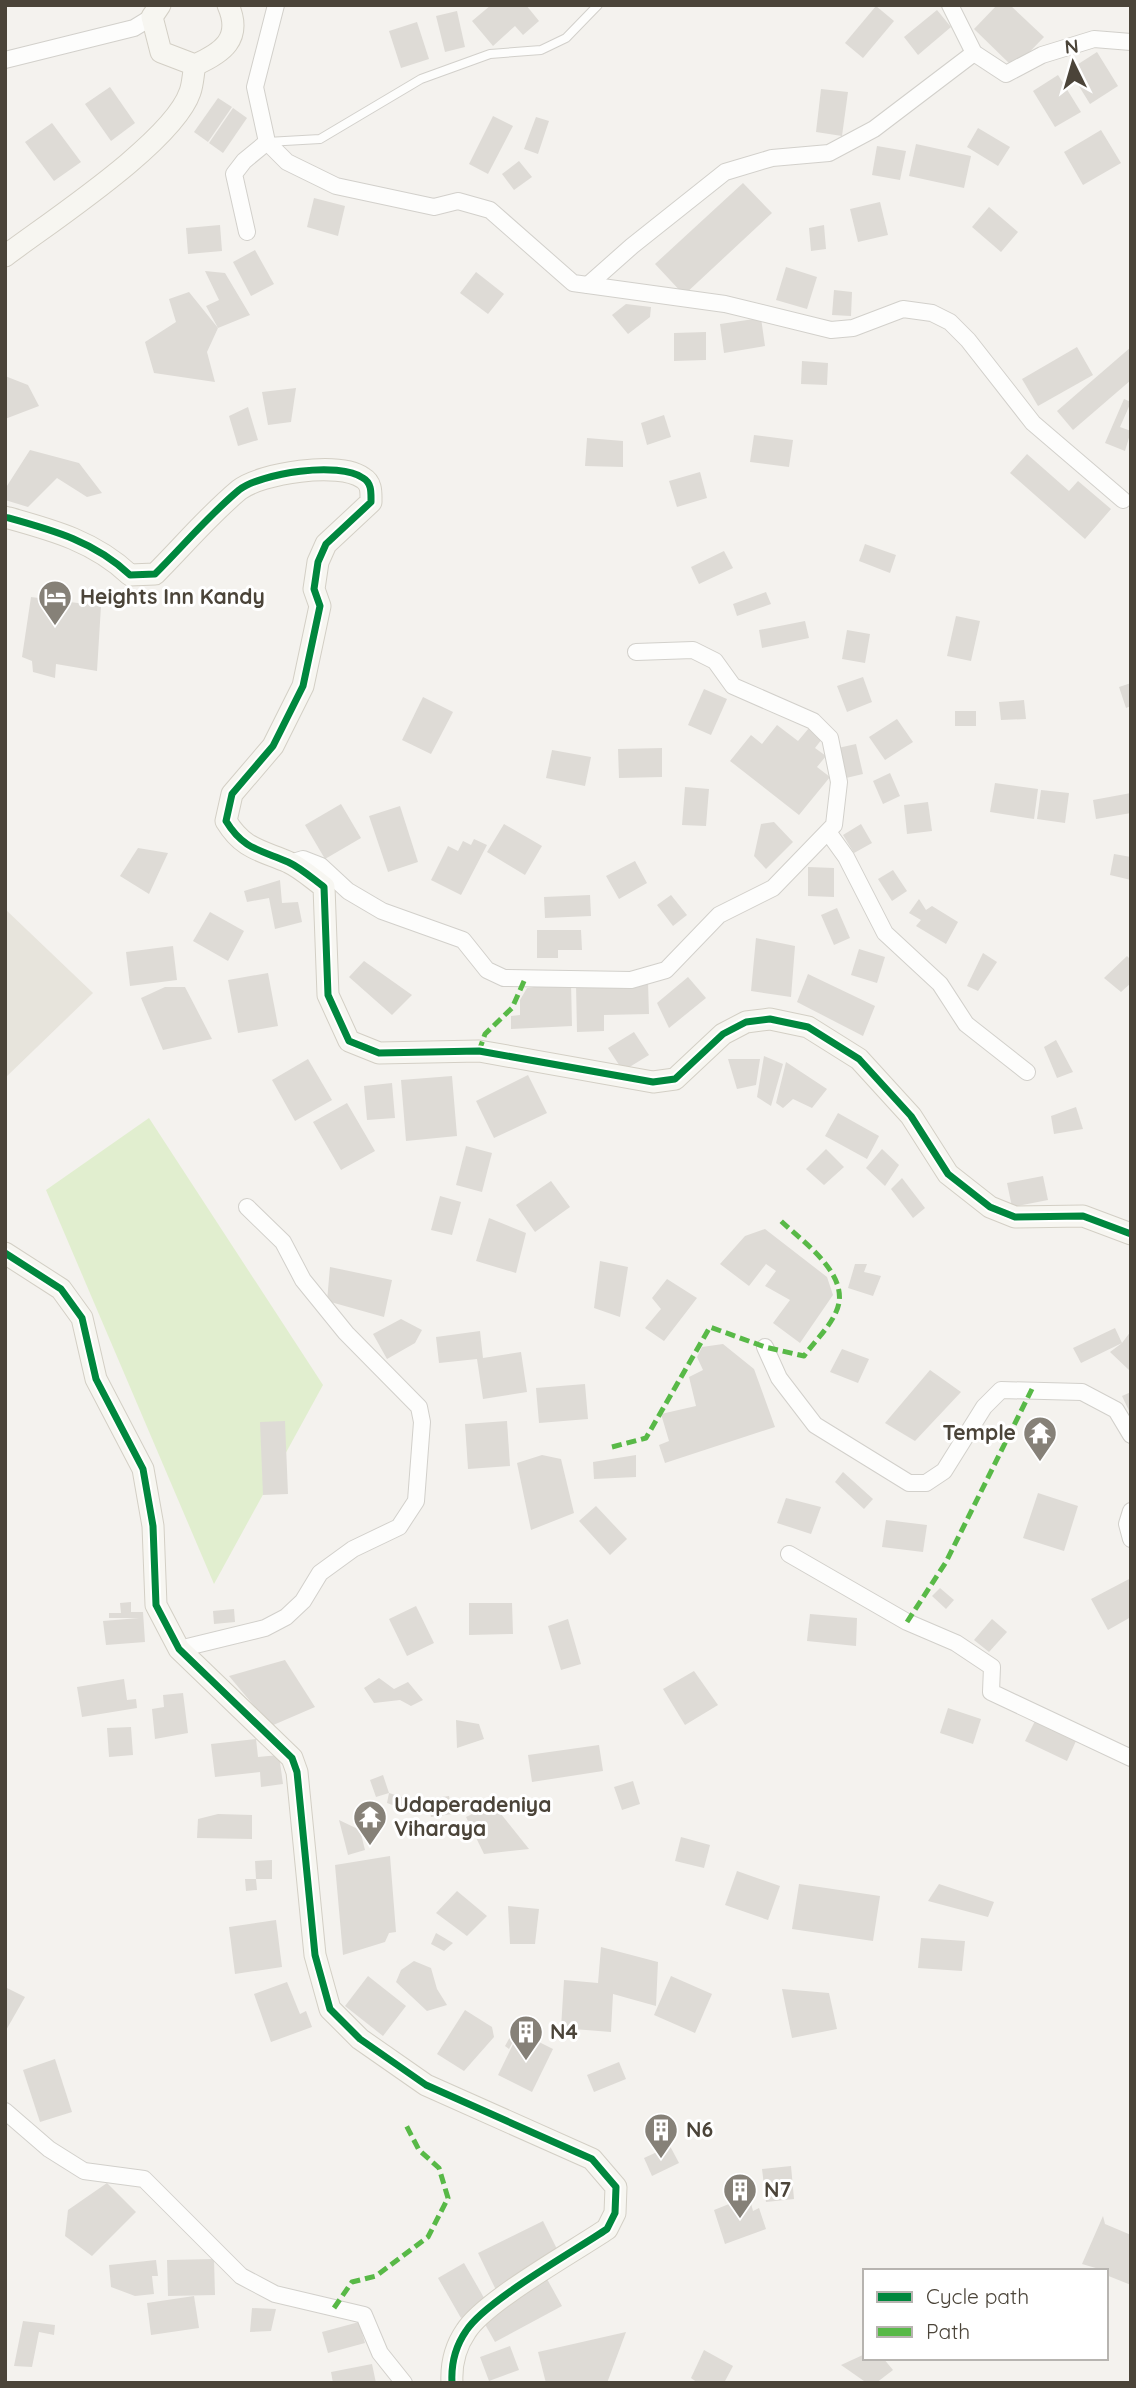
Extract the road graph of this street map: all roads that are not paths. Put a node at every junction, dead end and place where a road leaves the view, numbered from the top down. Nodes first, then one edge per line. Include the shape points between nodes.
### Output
1 (228, 5) edge
2 (276, 5) edge
3 (598, 5) edge
4 (950, 5) edge
5 (156, 11) edge
6 (1131, 42) edge
7 (974, 53) junction
8 (5, 60) edge
9 (195, 65) junction
10 (267, 142) junction
11 (247, 232) dead end
12 (5, 256) edge
13 (588, 285) junction
14 (1123, 500) dead end
15 (5, 517) edge
16 (636, 652) dead end
17 (828, 832) junction
18 (290, 863) junction
19 (1027, 1072) dead end
20 (247, 1207) dead end
21 (1131, 1234) edge
22 (11, 1256) edge
23 (765, 1347) dead end
24 (1131, 1435) edge
25 (1131, 1511) edge
26 (1131, 1539) edge
27 (789, 1554) dead end
28 (179, 1649) junction
29 (1131, 1758) edge
30 (5, 2111) edge
31 (404, 2383) edge
32 (452, 2383) edge

1 - 9 street via 232,15 229,43 220,54
2 - 10 street via 255,87
3 - 10 lane via 566,38 541,50 491,54 421,79 320,139
4 - 7 street
5 - 8 street via 134,28
5 - 9 street via 161,52
6 - 7 street via 1094,39 1042,55 1006,74
7 - 13 street via 874,129 829,153 772,158 725,172
9 - 12 street via 190,93 165,130
10 - 11 street via 234,174
10 - 13 street via 287,162 336,186 434,207 458,201 490,210 573,283
13 - 14 street via 725,304 831,330 853,328 903,309 932,313 950,322 968,340 1033,423
15 - 18 street via 55,531 108,554 130,575 155,574 241,489 266,478 338,470 363,477 370,486 371,502 327,544 317,562 314,589 320,606 303,686 273,746 232,794 226,821 237,839
16 - 17 street via 692,650 715,661 733,686 813,721 830,738 839,782 834,825
17 - 18 street via 774,888 719,915 666,970 631,980 504,978 487,970 463,940 382,911 348,891 321,866 303,859
17 - 19 street via 885,933 940,984 967,1024
18 - 21 street via 324,887 328,995 349,1041 379,1053 479,1051 653,1082 675,1079 723,1034 746,1022 770,1019 808,1027 859,1059 911,1116 948,1174 990,1207 1015,1217 1083,1216
20 - 28 street via 283,1242 303,1280 346,1333 419,1407 416,1501 399,1527 353,1549 320,1573 303,1601 286,1617 265,1628
22 - 28 street via 61,1289 82,1318 96,1379 143,1469 153,1526 156,1605
23 - 24 street via 779,1378 815,1425 909,1483 926,1483 944,1471 984,1407 1001,1390 1082,1392 1116,1410
25 - 26 street via 1127,1524
27 - 29 street via 992,1667 991,1692
28 - 32 street via 292,1758 314,1955 330,2009 360,2039 426,2085 592,2159 616,2187 615,2213 607,2229 485,2311 466,2331 451,2364
30 - 31 street via 49,2149 84,2171 144,2179 241,2276 275,2294 364,2315 380,2353

